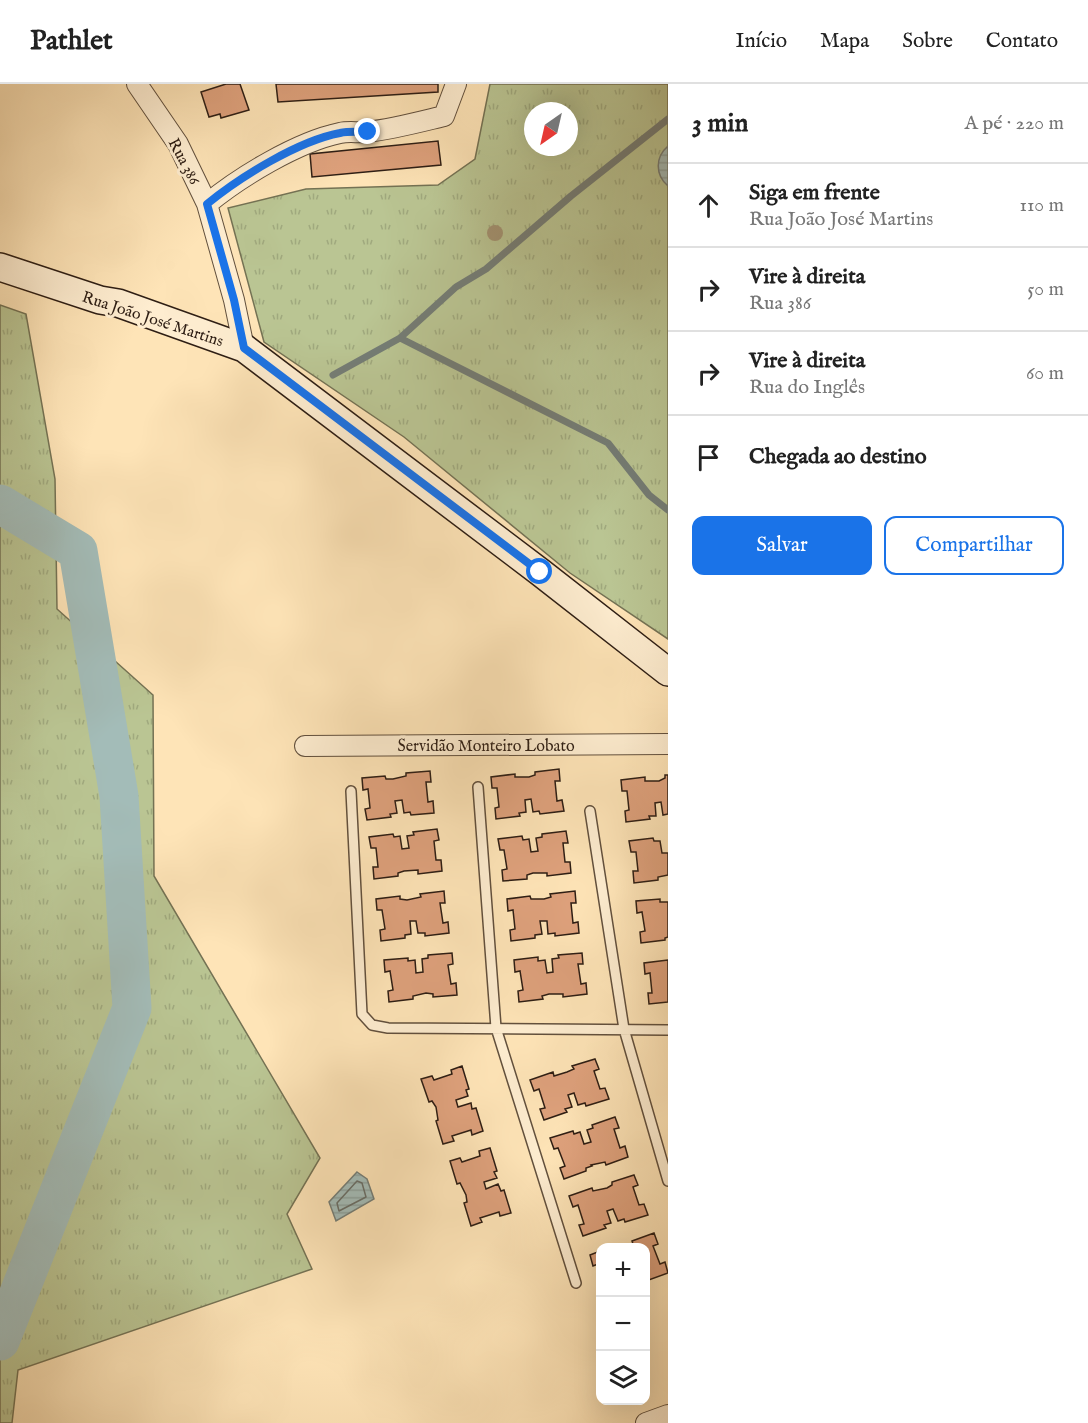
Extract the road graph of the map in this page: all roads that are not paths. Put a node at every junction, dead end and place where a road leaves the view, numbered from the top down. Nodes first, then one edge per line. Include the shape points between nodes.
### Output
1 (138, 84) edge
2 (456, 84) edge
3 (207, 204) junction
4 (0, 267) edge
5 (244, 348) junction
6 (668, 672) edge
7 (668, 744) edge
8 (304, 746) dead end
9 (478, 787) dead end
10 (351, 791) dead end
11 (590, 811) dead end
12 (496, 1028) junction
13 (624, 1029) junction
14 (668, 1030) edge
15 (668, 1181) edge
16 (576, 1283) dead end
17 (668, 1415) edge
18 (646, 1423) edge

1 - 3 street, Rua 386 via 178,144
2 - 3 street via 444,116 368,132 340,133 307,144 281,155
3 - 5 street, Rua 386
4 - 5 main road, Rua João José Martins via 118,303
5 - 6 main road, Rua João José Martins
7 - 8 street, Servidão Monteiro Lobato
9 - 12 lane
10 - 12 lane via 362,1014 372,1026 388,1028
11 - 13 lane
12 - 13 lane
12 - 16 lane
13 - 14 lane
13 - 15 lane
17 - 18 street

